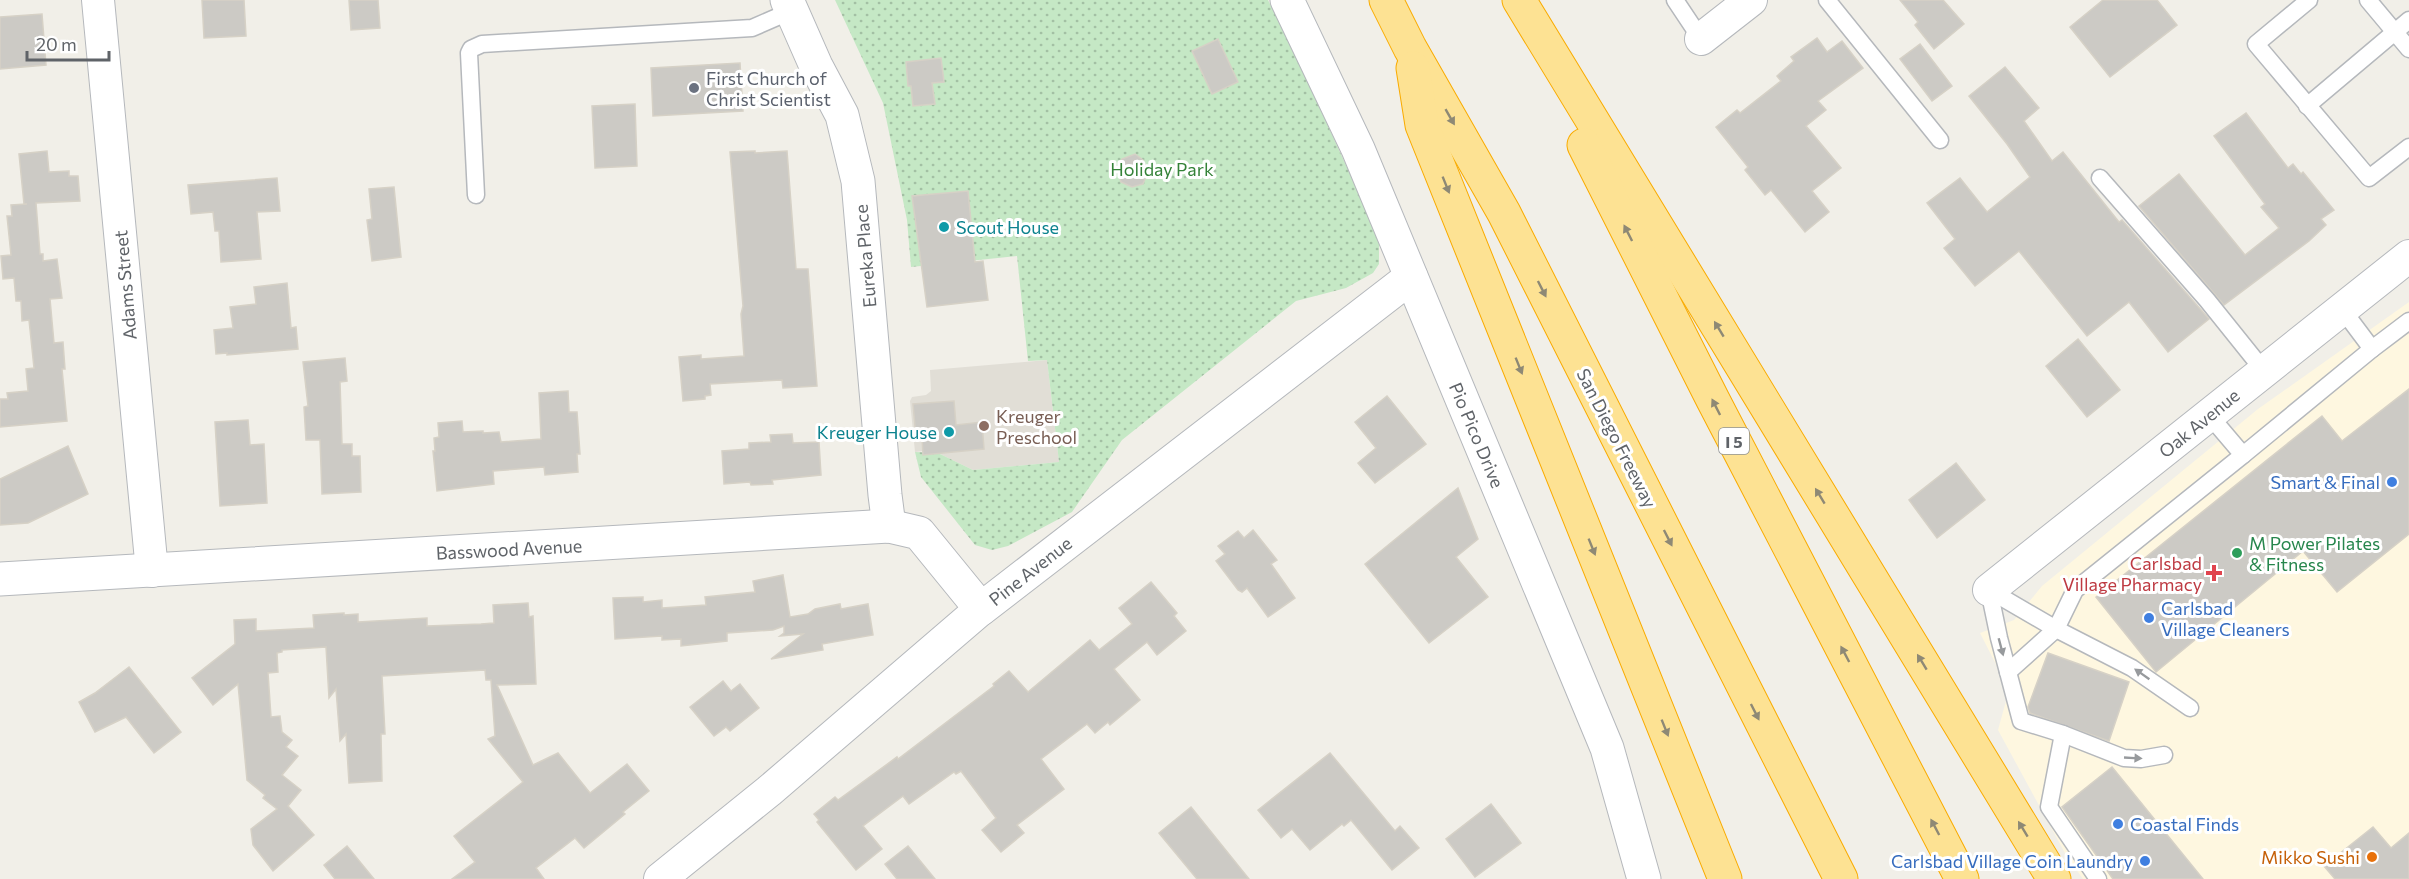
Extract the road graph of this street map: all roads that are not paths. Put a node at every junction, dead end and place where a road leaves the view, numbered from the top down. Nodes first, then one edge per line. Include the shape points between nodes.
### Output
1 (98, 0) edge
2 (1287, 0) edge
3 (1386, 0) edge
4 (1510, 0) edge
5 (1519, 0) edge
6 (1675, 0) edge
7 (1751, 0) edge
8 (1827, 0) edge
9 (2309, 0) edge
10 (2368, 0) edge
11 (789, 5) edge
12 (2409, 21) edge
13 (2395, 32) junction
14 (1701, 39) joint
15 (1410, 48) junction
16 (2409, 49) edge
17 (2307, 106) junction
18 (1940, 140) dead end
19 (2409, 147) edge
20 (2100, 178) dead end
21 (476, 195) dead end
22 (2405, 266) edge
23 (1412, 277) junction
24 (2342, 309) junction
25 (2409, 321) edge
26 (2372, 349) junction
27 (2264, 371) junction
28 (2209, 415) junction
29 (2243, 455) junction
30 (889, 526) junction
31 (152, 571) junction
32 (0, 579) edge
33 (1989, 590) junction
34 (981, 609) junction
35 (2056, 629) junction
36 (2008, 672) junction
37 (2190, 708) dead end
38 (2063, 734) junction
39 (2164, 755) dead end
40 (1640, 877) edge
41 (660, 879) edge
42 (1725, 879) edge
43 (1841, 879) edge
44 (1962, 879) edge
45 (2054, 879) edge
46 (2098, 879) edge

1 - 31 street, Adams Street
2 - 23 street, Pio Pico Drive via 1358,149
3 - 15 highway, San Diego Freeway
44 -> 4 highway, I 5
45 -> 5 highway
6 - 14 lane
7 - 14 street
8 - 18 lane
9 - 17 lane via 2256,44
10 - 13 lane
11 - 21 lane via 752,28 482,44 471,49
11 - 30 street, Eureka Place via 842,115 858,181
12 - 13 lane
13 - 16 lane
13 - 17 lane
15 -> 42 highway via 1422,125
15 -> 43 highway, San Diego Freeway via 1504,213
17 - 19 lane via 2369,178
20 - 27 lane
22 - 24 street, Oak Avenue
23 - 34 street, Pine Avenue
23 - 40 street, Pio Pico Drive via 1607,748
24 - 26 lane
24 - 27 street, Oak Avenue
25 - 26 lane
26 - 29 lane
27 - 28 street, Oak Avenue
28 - 29 lane
28 - 33 street, Oak Avenue
29 - 35 lane via 2075,590
30 - 31 street, Basswood Avenue
30 - 34 street, Basswood Avenue via 920,533
31 - 32 street, Basswood Avenue
33 - 35 lane
33 -> 36 lane
34 - 41 street, Pine Avenue
35 - 36 lane
37 -> 35 lane via 2132,668
36 - 38 lane via 2021,721
38 -> 39 lane via 2124,758
38 - 46 lane via 2049,807

